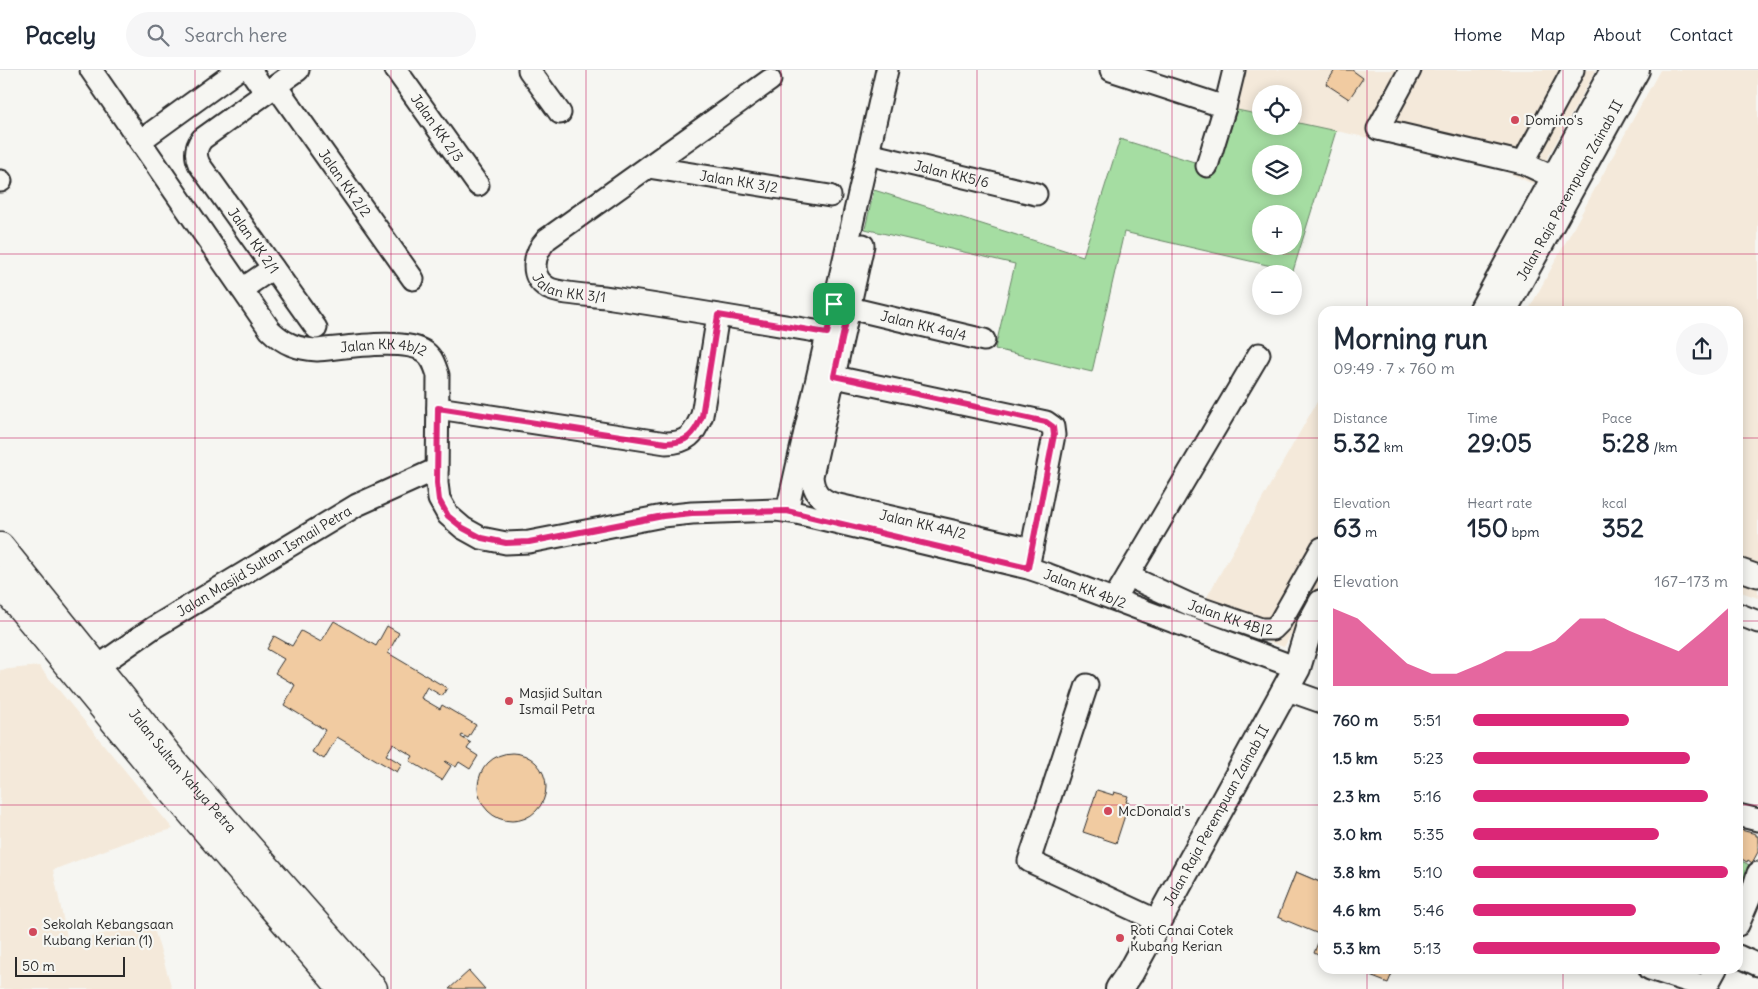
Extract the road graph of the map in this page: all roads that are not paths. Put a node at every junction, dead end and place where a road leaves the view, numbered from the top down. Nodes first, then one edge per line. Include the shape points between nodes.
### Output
1 (91, 70) edge
2 (238, 70) edge
3 (250, 70) edge
4 (298, 70) edge
5 (396, 70) edge
6 (529, 70) edge
7 (887, 70) edge
8 (1111, 70) edge
9 (1234, 70) edge
10 (1410, 70) edge
11 (1573, 70) edge
12 (1614, 70) edge
13 (1636, 70) edge
14 (770, 80) dead end
15 (271, 89) junction
16 (1225, 107) junction
17 (560, 113) dead end
18 (140, 141) junction
19 (868, 154) junction
20 (1523, 162) junction
21 (1207, 166) dead end
22 (648, 167) junction
23 (1555, 178) junction
24 (478, 185) dead end
25 (1036, 194) dead end
26 (830, 196) dead end
27 (863, 245) dead end
28 (273, 268) junction
29 (413, 279) dead end
30 (242, 289) junction
31 (842, 306) junction
32 (1485, 306) edge
33 (1506, 306) edge
34 (718, 315) junction
35 (316, 328) dead end
36 (827, 333) junction
37 (984, 340) dead end
38 (1259, 354) dead end
39 (826, 375) junction
40 (438, 408) junction
41 (437, 469) junction
42 (817, 495) junction
43 (792, 512) junction
44 (0, 547) edge
45 (1318, 555) edge
46 (1030, 558) junction
47 (1743, 571) edge
48 (1128, 576) junction
49 (1758, 576) edge
50 (5, 596) edge
51 (1114, 599) junction
52 (1318, 611) edge
53 (1743, 616) edge
54 (1758, 622) edge
55 (1318, 642) edge
56 (97, 667) junction
57 (1291, 678) junction
58 (1087, 685) dead end
59 (1318, 699) edge
60 (1743, 816) edge
61 (1758, 820) edge
62 (1758, 873) edge
63 (1743, 913) edge
64 (1158, 922) junction
65 (1743, 958) edge
66 (1758, 965) edge
67 (1673, 974) edge
68 (1709, 982) edge
69 (344, 989) edge
70 (373, 989) edge
71 (1119, 989) edge

1 - 18 street, Jalan KK 4b/2
2 - 18 street
3 - 15 street, Jalan KK 2/2
4 - 15 street
5 - 24 street, Jalan KK 2/3
6 - 17 street
7 - 19 street
8 - 16 street
9 - 16 street
10 - 20 street via 1378,129
11 - 20 street
12 - 23 main road, Jalan Raja Perempuan Zainab II
13 - 33 main road, Jalan Raja Perempuan Zainab II
14 - 22 street, Jalan KK 3/1
15 - 28 street, Jalan KK 2/1 via 202,139 196,152 199,164
15 - 29 street, Jalan KK 2/2
16 - 21 street
18 - 30 street, Jalan KK 4b/2
19 - 25 street, Jalan KK5/6
19 - 31 street
20 - 23 street
22 - 26 street, Jalan KK 3/2
22 - 34 street, Jalan KK 3/1 via 539,247 535,259 539,280 557,291
23 - 32 main road, Jalan Raja Perempuan Zainab II
27 - 31 street
28 - 30 street
28 - 35 street, Jalan KK 2/1
30 - 40 street, Jalan KK 4b/2 via 270,330 290,345 317,350 396,344 424,351 434,361 438,375
31 - 36 street
31 - 37 street, Jalan KK 4a/4
31 - 39 street
34 - 36 street, Jalan KK 3/1
34 - 40 street via 702,416 697,428 678,443
36 - 39 street
38 - 48 street
39 - 42 street via 812,476 812,486
39 - 43 street
39 - 46 street via 1050,424 1054,435
40 - 41 street, Jalan KK 4b/2
41 - 43 street, Jalan KK 4b/2 via 439,500 448,516 482,538 506,543 529,542 663,516
41 - 56 street, Jalan Masjid Sultan Ismail Petra via 349,510 153,628
42 - 43 street
42 - 46 street, Jalan KK 4A/2 via 834,504
43 - 46 street, Jalan KK 4b/2
44 - 56 highway, Jalan Sultan Yahya Petra
45 - 48 street, Jalan KK 4B/2 via 1273,629 1260,629 1191,605
46 - 51 street, Jalan KK 4b/2
47 - 49 street
48 - 51 street
50 - 69 highway, Jalan Sultan Yahya Petra
51 - 57 street, Jalan KK 4b/2
52 - 57 main road, Jalan Raja Perempuan Zainab II
53 - 54 street
55 - 57 main road, Jalan Raja Perempuan Zainab II
56 - 70 highway, Jalan Sultan Yahya Petra via 174,762
57 - 59 street, Jalan KK 4b/2
57 - 64 main road, Jalan Raja Perempuan Zainab II
58 - 64 street via 1029,861
60 - 61 street
62 - 63 street
64 - 71 main road, Jalan Raja Perempuan Zainab II
65 - 66 street
67 - 68 street

